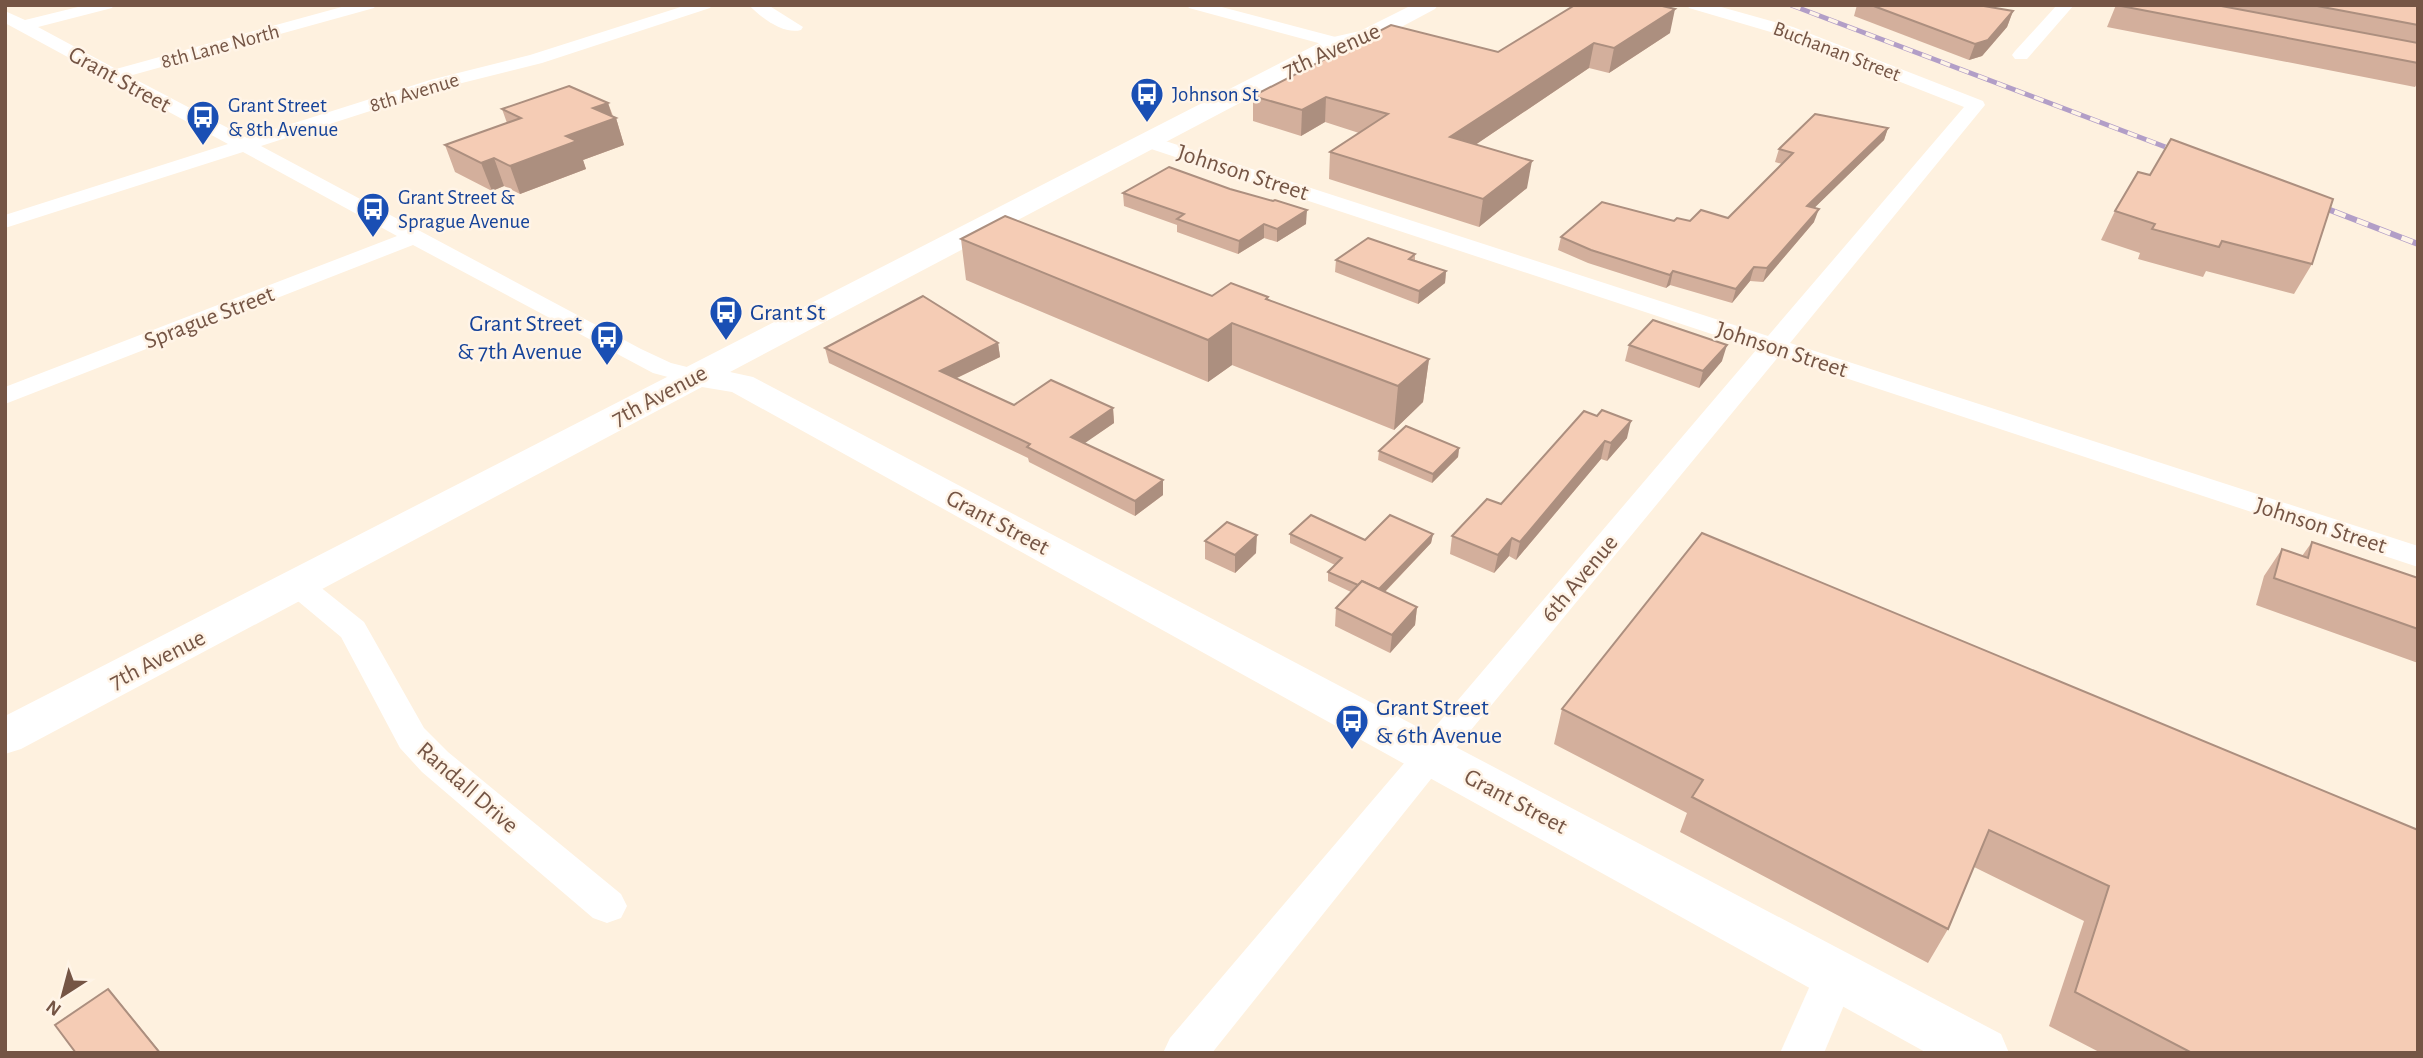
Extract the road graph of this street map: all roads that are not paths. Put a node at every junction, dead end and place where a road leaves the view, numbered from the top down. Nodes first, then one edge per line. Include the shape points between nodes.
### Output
1 (106, 5) edge
2 (368, 5) edge
3 (704, 5) edge
4 (757, 5) edge
5 (1195, 5) edge
6 (1392, 5) edge
7 (1428, 5) edge
8 (1695, 5) edge
9 (2066, 5) edge
10 (5, 16) edge
11 (23, 26) junction
12 (796, 27) dead end
13 (1337, 43) junction
14 (2021, 55) dead end
15 (112, 75) junction
16 (1976, 106) joint
17 (1146, 141) junction
18 (243, 146) junction
19 (5, 222) edge
20 (414, 237) junction
21 (1774, 347) junction
22 (694, 376) junction
23 (5, 396) edge
24 (2418, 557) edge
25 (298, 585) junction
26 (5, 737) edge
27 (1430, 754) junction
28 (607, 906) dead end
29 (1836, 974) junction
30 (1185, 1053) edge
31 (1802, 1053) edge
32 (1981, 1053) edge

1 - 11 street
2 - 15 street, 8th Lane North
3 - 18 street, 8th Avenue
4 - 12 street
5 - 13 street
6 - 13 street via 1345,31
7 - 13 street, 7th Avenue via 1367,36
8 - 16 street, Buchanan Street via 1787,31
9 - 14 street
10 - 11 street, Grant Street
11 - 15 street, Grant Street
13 - 17 street, 7th Avenue
15 - 18 street, Grant Street
16 - 21 street, 6th Avenue
17 - 21 street, Johnson Street
17 - 22 street, 7th Avenue
18 - 19 street, 8th Avenue
18 - 20 street, Grant Street
20 - 22 street, Grant Street via 632,354
20 - 23 street, Sprague Street
21 - 24 street, Johnson Street
21 - 27 street, 6th Avenue
22 - 25 street, 7th Avenue
22 - 27 street, Grant Street via 741,384
25 - 26 street, 7th Avenue
25 - 28 street, Randall Drive via 353,630 412,738 435,762
27 - 29 street, Grant Street
27 - 30 street, 6th Avenue
29 - 31 street
29 - 32 street, Grant Street

